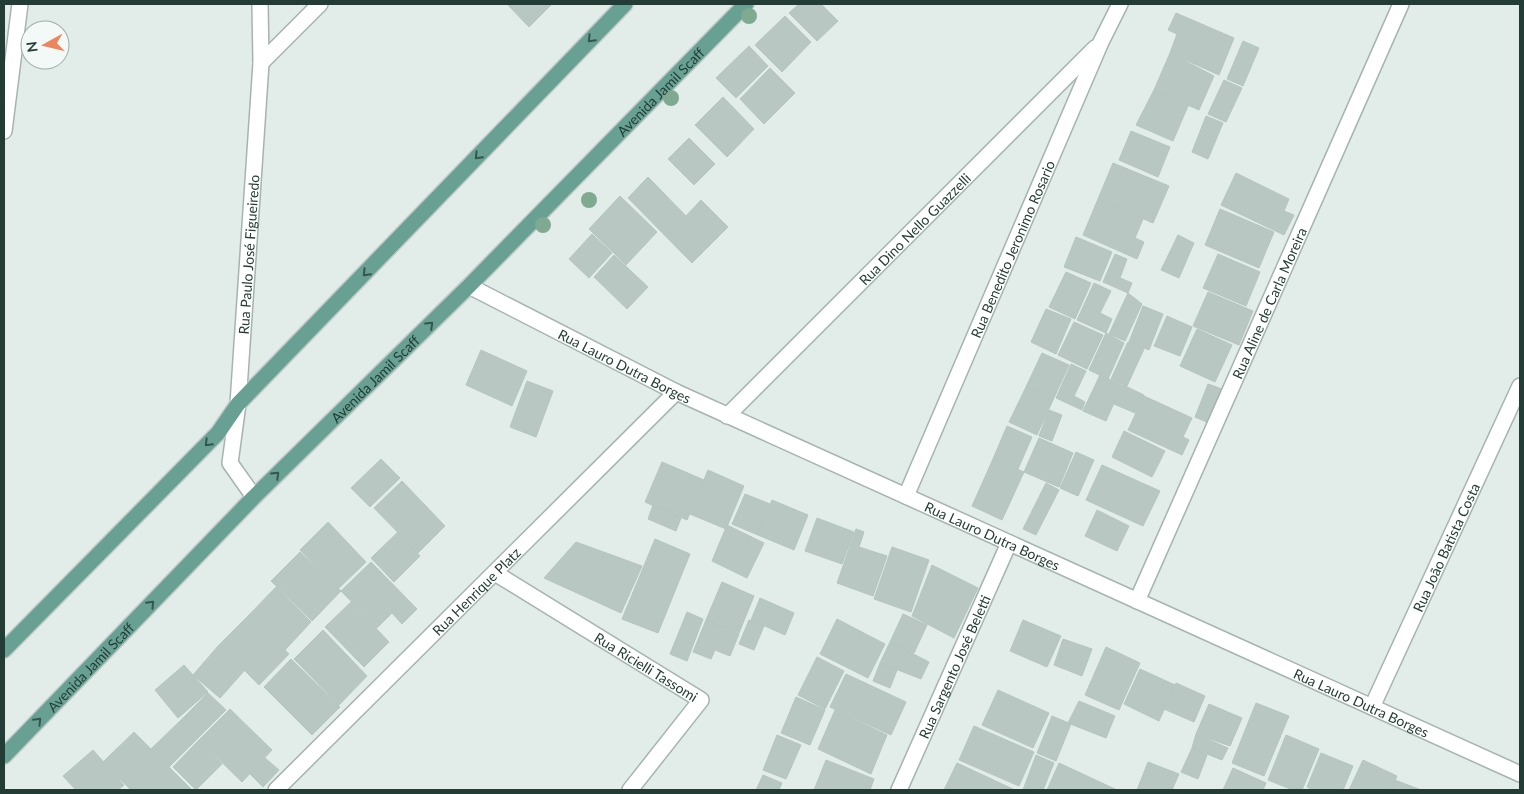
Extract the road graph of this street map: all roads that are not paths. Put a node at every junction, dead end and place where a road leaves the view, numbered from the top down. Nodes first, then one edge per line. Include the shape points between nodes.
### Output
1 (20, 4) edge
2 (260, 4) edge
3 (320, 4) edge
4 (625, 4) edge
5 (746, 4) edge
6 (1120, 4) edge
7 (1401, 4) edge
8 (1101, 42) junction
9 (261, 63) junction
10 (4, 131) edge
11 (469, 286) junction
12 (1520, 386) edge
13 (676, 392) junction
14 (238, 404) junction
15 (727, 416) junction
16 (906, 496) junction
17 (254, 497) junction
18 (1009, 543) junction
19 (495, 573) junction
20 (1137, 601) junction
21 (4, 650) edge
22 (1372, 707) junction
23 (4, 756) edge
24 (1520, 774) edge
25 (276, 790) edge
26 (630, 790) edge
27 (899, 790) edge

1 - 10 street
2 - 9 street, Rua Paulo José Figueiredo
3 - 9 street
4 -> 14 main road
5 - 11 main road, Avenida Jamil Scaff
6 - 8 street, Rua Benedito Jeronimo Rosario
7 - 20 street, Rua Aline de Carla Moreira
8 - 15 street, Rua Dino Nello Guazzelli
8 - 16 street, Rua Benedito Jeronimo Rosario
9 - 14 street, Rua Paulo José Figueiredo
11 - 13 street, Rua Lauro Dutra Borges
17 -> 11 main road, Avenida Jamil Scaff
12 - 22 street, Rua João Batista Costa
13 - 15 street, Rua Lauro Dutra Borges
13 - 19 street, Rua Henrique Platz
14 - 17 street, Rua Paulo José Figueiredo via 230,463
14 -> 21 main road via 218,434
15 - 16 street, Rua Lauro Dutra Borges
16 - 18 street, Rua Lauro Dutra Borges
23 -> 17 main road, Avenida Jamil Scaff
18 - 20 street, Rua Lauro Dutra Borges
18 - 27 street, Rua Sargento José Beletti
19 - 25 street, Rua Henrique Platz
19 - 26 street, Rua Ricielli Tassomi via 701,700
20 - 22 street, Rua Lauro Dutra Borges
22 - 24 street, Rua Lauro Dutra Borges

